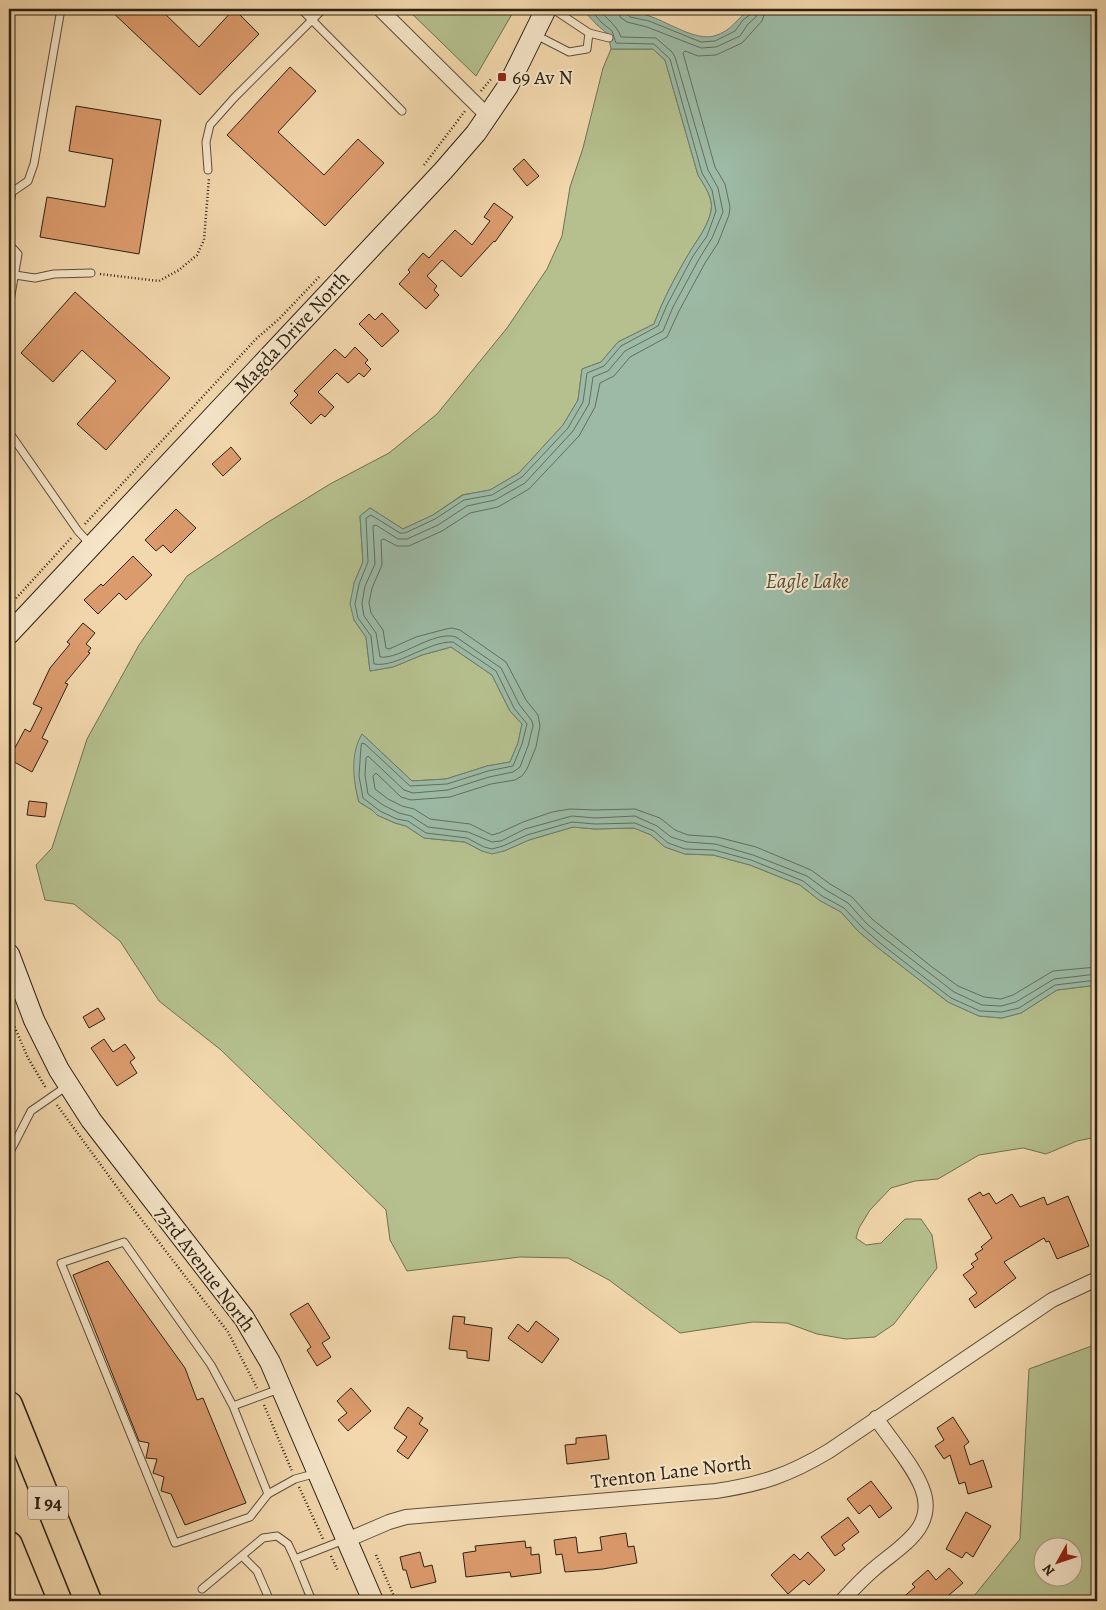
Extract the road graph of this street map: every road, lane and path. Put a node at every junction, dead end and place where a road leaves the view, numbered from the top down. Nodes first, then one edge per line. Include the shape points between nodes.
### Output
1 (60, 9) edge
2 (301, 9) edge
3 (324, 9) edge
4 (380, 9) edge
5 (546, 9) edge
6 (553, 9) edge
7 (312, 20) junction
8 (589, 33) junction
9 (534, 34) junction
10 (609, 38) dead end
11 (498, 71) dead end
12 (473, 101) junction
13 (402, 111) dead end
14 (488, 116) junction
15 (422, 168) dead end
16 (208, 170) joint
17 (9, 209) edge
18 (9, 244) edge
19 (325, 272) dead end
20 (91, 273) joint
21 (14, 275) junction
22 (9, 307) edge
23 (9, 432) edge
24 (85, 538) junction
25 (9, 606) edge
26 (9, 634) edge
27 (9, 954) edge
28 (9, 1014) edge
29 (69, 1085) junction
30 (52, 1098) junction
31 (9, 1154) edge
32 (1097, 1279) edge
33 (282, 1388) junction
34 (260, 1395) junction
35 (9, 1405) edge
36 (233, 1406) junction
37 (876, 1418) junction
38 (317, 1473) junction
39 (295, 1479) junction
40 (268, 1494) junction
41 (347, 1540) junction
42 (9, 1545) edge
43 (326, 1546) junction
44 (376, 1555) dead end
45 (242, 1556) junction
46 (294, 1559) junction
47 (338, 1571) dead end
48 (202, 1589) dead end
49 (32, 1601) edge
50 (88, 1601) edge
51 (270, 1601) edge
52 (312, 1601) edge
53 (373, 1601) edge
54 (396, 1601) edge
55 (842, 1601) edge

1 - 17 lane via 34,164 28,181 12,192
2 - 7 lane
3 - 7 lane
4 - 12 street
5 - 9 street, Magda Drive North
6 - 8 lane
7 - 13 lane
7 - 16 lane via 210,125 206,142
8 - 9 lane via 587,49 569,52
8 - 10 lane
9 - 14 street, Magda Drive North via 508,86
11 - 12 path
12 - 14 street
12 - 15 path
14 - 24 street, Magda Drive North via 443,171
16 - 20 path via 210,183 204,240 191,260 158,281
18 - 21 lane via 18,254
19 - 24 path via 256,339 128,479
20 - 21 lane via 35,278
21 - 22 lane
23 - 24 lane
24 - 25 path
24 - 26 street, Magda Drive North
27 - 29 street, 73rd Avenue North via 34,1020
28 - 30 path via 28,1058
29 - 30 lane
29 - 33 street, 73rd Avenue North via 92,1120 244,1318
30 - 31 lane via 31,1111
30 - 34 path via 228,1332
32 - 37 street, Trenton Lane North via 1052,1300
33 - 34 lane
33 - 38 street, 73rd Avenue North
34 - 36 lane
34 - 39 path
35 - 50 highway, I 94
36 - 40 lane
36 - 40 lane via 211,1365 124,1242 61,1263 175,1543 250,1517
37 - 41 street, Trenton Lane North via 803,1466 746,1486 406,1517
37 - 55 street via 922,1489 926,1504 924,1518 908,1542 866,1575
38 - 39 lane
38 - 41 street, 73rd Avenue North
39 - 40 lane
39 - 43 path
41 - 43 lane
41 - 53 street, 73rd Avenue North
42 - 49 highway
43 - 46 lane
43 - 47 path
44 - 54 path
45 - 46 lane via 263,1538 277,1536 288,1544
45 - 48 lane
45 - 51 lane via 256,1571
46 - 52 lane

